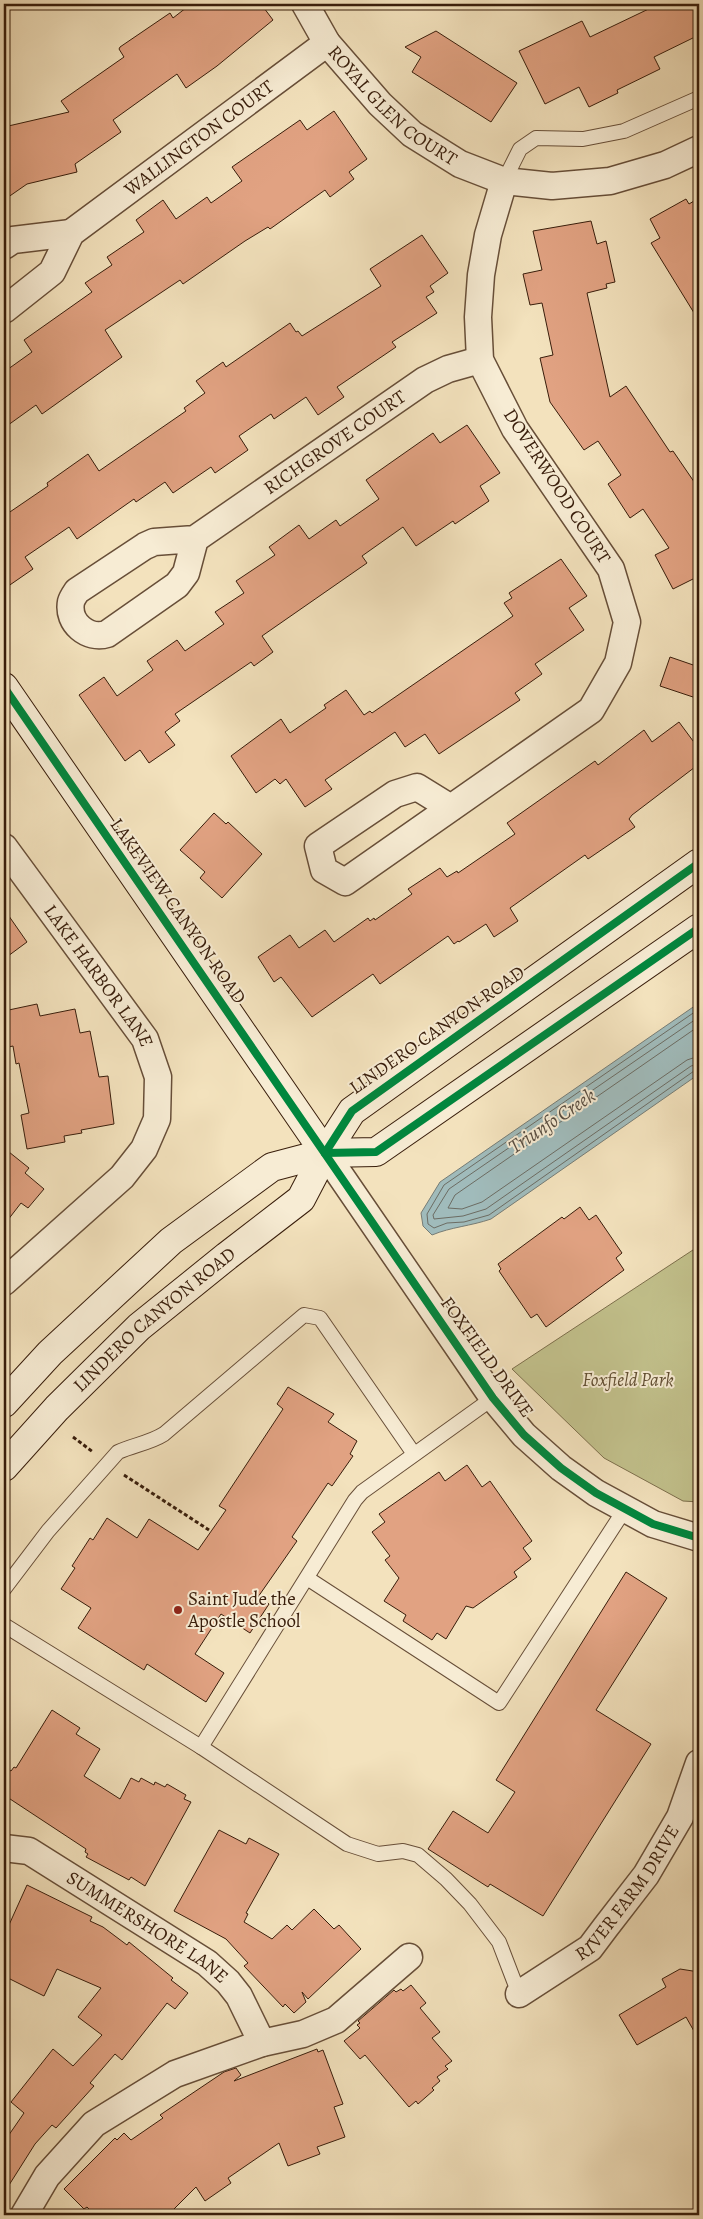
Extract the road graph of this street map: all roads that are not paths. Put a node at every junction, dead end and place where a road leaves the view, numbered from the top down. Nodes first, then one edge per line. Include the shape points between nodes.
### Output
1 (305, 4) edge
2 (327, 43) junction
3 (699, 98) edge
4 (699, 149) edge
5 (504, 180) junction
6 (70, 233) junction
7 (4, 246) edge
8 (4, 310) edge
9 (480, 360) junction
10 (195, 539) junction
11 (4, 687) edge
12 (451, 808) junction
13 (4, 847) edge
14 (699, 863) edge
15 (699, 928) edge
16 (325, 1153) junction
17 (4, 1282) edge
18 (493, 1398) junction
19 (4, 1403) edge
20 (414, 1454) junction
21 (4, 1467) edge
22 (625, 1509) junction
23 (699, 1538) edge
24 (307, 1578) junction
25 (4, 1589) edge
26 (4, 1625) edge
27 (201, 1747) junction
28 (699, 1762) edge
29 (4, 1848) edge
30 (408, 1958) dead end
31 (519, 1994) joint
32 (262, 2043) junction
33 (24, 2215) edge

1 - 2 street, ROYAL GLEN COURT
2 - 5 street, ROYAL GLEN COURT via 380,104 412,134 460,164
2 - 6 street, WALLINGTON COURT
3 - 5 lane via 624,131 583,140 536,138 520,149
4 - 5 street, ROYAL GLEN COURT via 665,165 610,181 552,186
5 - 9 street, DOVERWOOD COURT via 488,235 482,274 478,316
6 - 7 street, WALLINGTON COURT via 13,240
6 - 8 street, WALLINGTON COURT via 52,272
9 - 10 street, RICHGROVE COURT via 425,380
9 - 12 street, DOVERWOOD COURT via 515,429 611,569 626,622 618,663 591,710
10 - 10 street via 154,542 77,591 71,601 72,615 83,632 97,637 107,634 177,585 186,573
11 - 16 street, LAKEVIEW CANYON ROAD
12 - 12 street, DOVERWOOD COURT via 418,787 395,794 318,846 324,870 345,882
13 - 17 street, LAKE HARBOR LANE via 145,1039 158,1077 157,1119 144,1149 122,1177
14 - 16 street, LINDERO CANYON ROAD via 352,1111
15 - 16 street via 376,1152
16 - 18 street, FOXFIELD DRIVE
16 - 19 street via 272,1167 171,1240 50,1353
16 - 21 street, LINDERO CANYON ROAD via 301,1200 139,1327 57,1408
18 - 20 lane
18 - 22 street, FOXFIELD DRIVE via 524,1435 561,1468
20 - 24 lane via 359,1496
20 - 25 lane via 320,1318 304,1315 164,1434 153,1441 118,1452 48,1530
22 - 23 street, FOXFIELD DRIVE via 653,1524
22 - 24 lane via 499,1703
24 - 27 lane
26 - 27 lane
27 - 31 lane via 347,1844 378,1854 403,1851 418,1855 470,1904 499,1942
28 - 31 street, RIVER FARM DRIVE via 680,1817 646,1876 629,1898 590,1948
29 - 32 street, SUMMERSHORE LANE via 29,1851 208,1963 239,1996
30 - 32 street via 336,2020 303,2034
32 - 33 street via 175,2074 94,2124 47,2176

